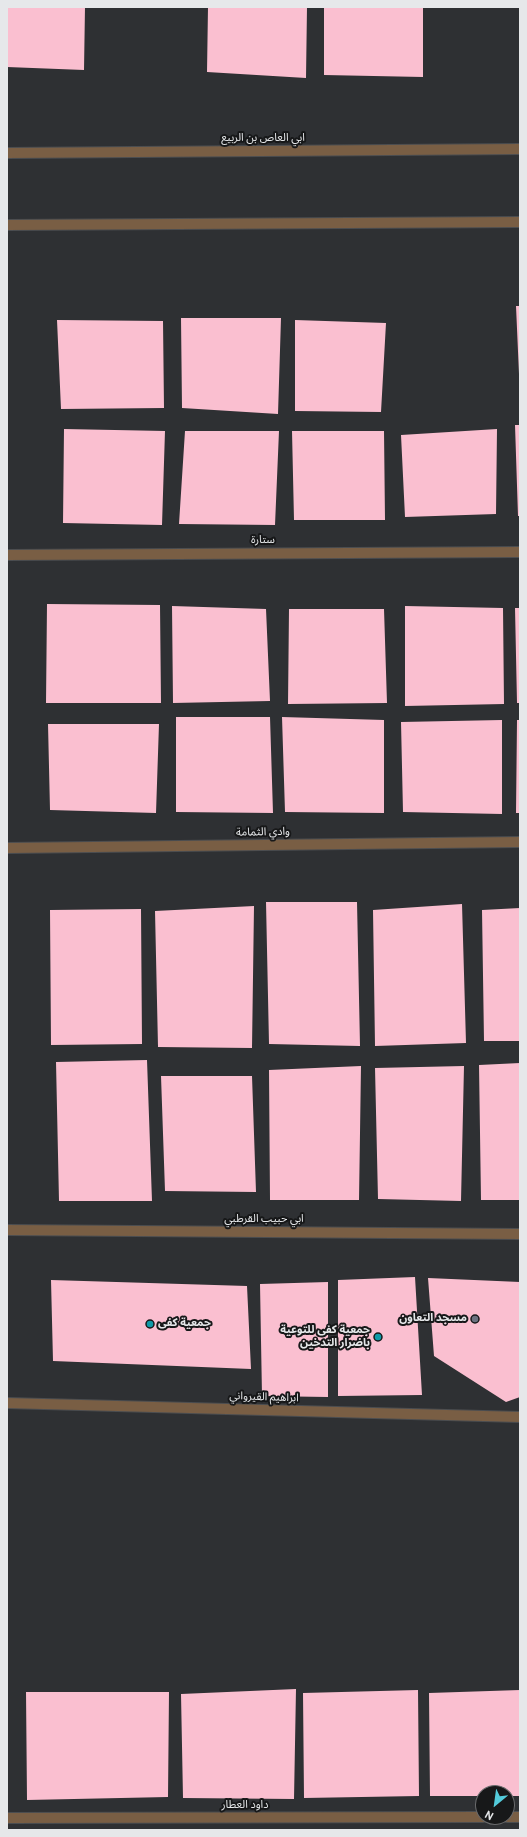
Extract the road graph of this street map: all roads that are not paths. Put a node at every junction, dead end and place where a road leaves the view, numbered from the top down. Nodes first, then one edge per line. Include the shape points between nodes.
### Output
1 (520, 148) edge
2 (7, 153) edge
3 (520, 222) edge
4 (7, 225) edge
5 (520, 552) edge
6 (7, 555) edge
7 (520, 842) edge
8 (7, 848) edge
9 (7, 1230) edge
10 (520, 1234) edge
11 (7, 1402) edge
12 (520, 1417) edge
13 (475, 1817) edge
14 (7, 1818) edge

1 - 2 street, ابي العاص بن الربيع
3 - 4 street
5 - 6 street, ستارة
7 - 8 street, وادي الثمامة
9 - 10 street, ابي حبيب القرطبي
11 - 12 street, ابراهيم القيرواني
13 - 14 street, داود العطار

